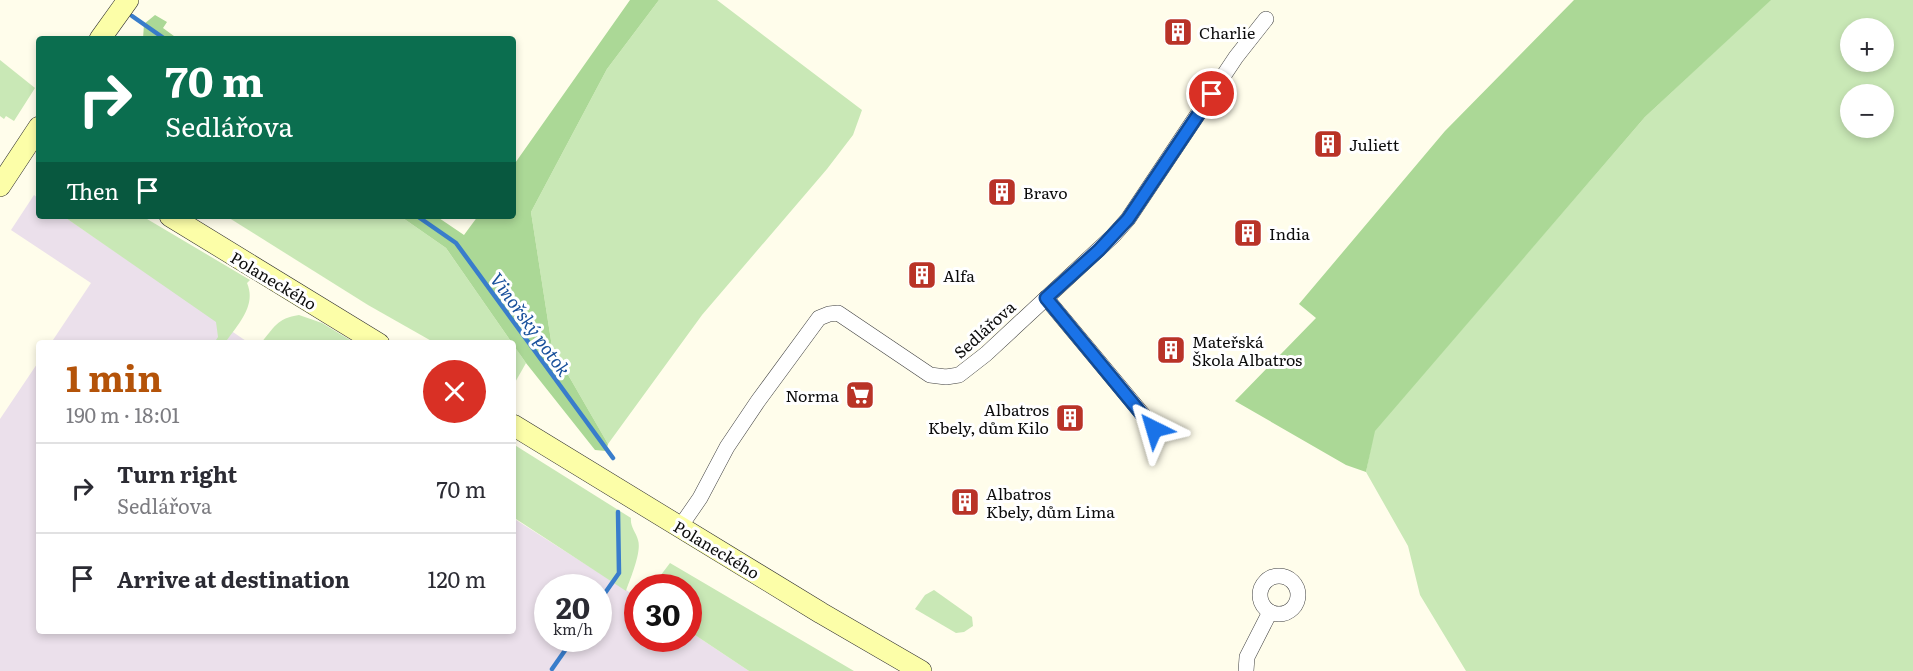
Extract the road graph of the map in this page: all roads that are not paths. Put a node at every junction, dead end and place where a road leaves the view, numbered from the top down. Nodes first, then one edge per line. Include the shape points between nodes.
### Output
1 (128, 0) edge
2 (1266, 19) dead end
3 (102, 36) edge
4 (36, 135) edge
5 (0, 186) edge
6 (175, 219) edge
7 (1046, 298) junction
8 (372, 340) edge
9 (516, 428) edge
10 (1154, 429) dead end
11 (680, 527) junction
12 (1270, 612) dead end
13 (921, 671) edge
14 (1246, 671) edge

1 - 3 street
2 - 7 street, Sedlářova via 1236,57 1128,219
4 - 5 street
6 - 8 street, Polaneckého
7 - 10 street
7 - 11 street, Sedlářova via 968,368 959,375 946,377 930,375 838,313 819,318 758,400
9 - 11 street, Polaneckého
11 - 13 street, Polaneckého
12 - 14 street via 1247,657

